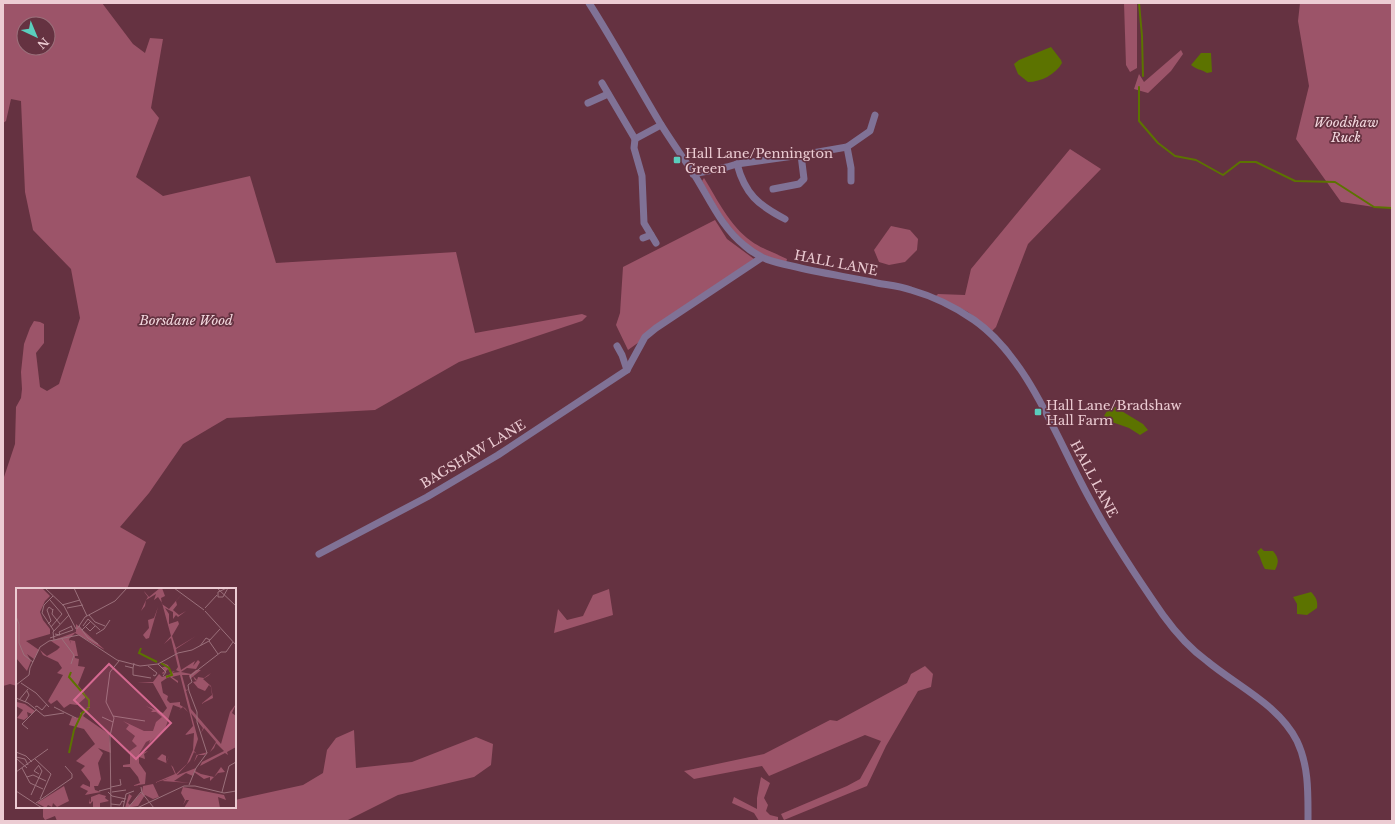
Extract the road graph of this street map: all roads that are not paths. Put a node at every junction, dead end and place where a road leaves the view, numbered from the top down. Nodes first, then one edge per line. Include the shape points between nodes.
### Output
1 (589, 3) edge
2 (602, 83) dead end
3 (608, 94) junction
4 (588, 103) dead end
5 (876, 115) dead end
6 (661, 125) junction
7 (634, 139) junction
8 (846, 146) junction
9 (802, 155) junction
10 (737, 164) junction
11 (694, 174) junction
12 (851, 181) dead end
13 (773, 188) dead end
14 (785, 219) dead end
15 (651, 235) junction
16 (643, 238) dead end
17 (656, 243) dead end
18 (761, 258) junction
19 (617, 346) dead end
20 (629, 367) junction
21 (319, 554) dead end
22 (1308, 821) edge

1 - 6 street, HALL LANE
2 - 3 street
3 - 4 street
3 - 7 street
5 - 8 street via 870,131
6 - 7 street
6 - 11 street, HALL LANE
7 - 15 street via 642,176 644,223
8 - 9 street
8 - 12 street
9 - 10 street
9 - 13 street via 804,179 799,184
10 - 11 street
10 - 14 street via 750,195 766,209
11 - 18 street, HALL LANE via 731,233
15 - 16 street
15 - 17 street
18 - 20 street via 645,337
18 - 22 street, HALL LANE via 812,272 910,289 962,313 988,331 1032,386 1091,502 1132,570 1178,634 1208,663 1265,703 1290,730 1298,743 1306,774
19 - 20 street
20 - 21 street, BAGSHAW LANE via 498,454 426,497

